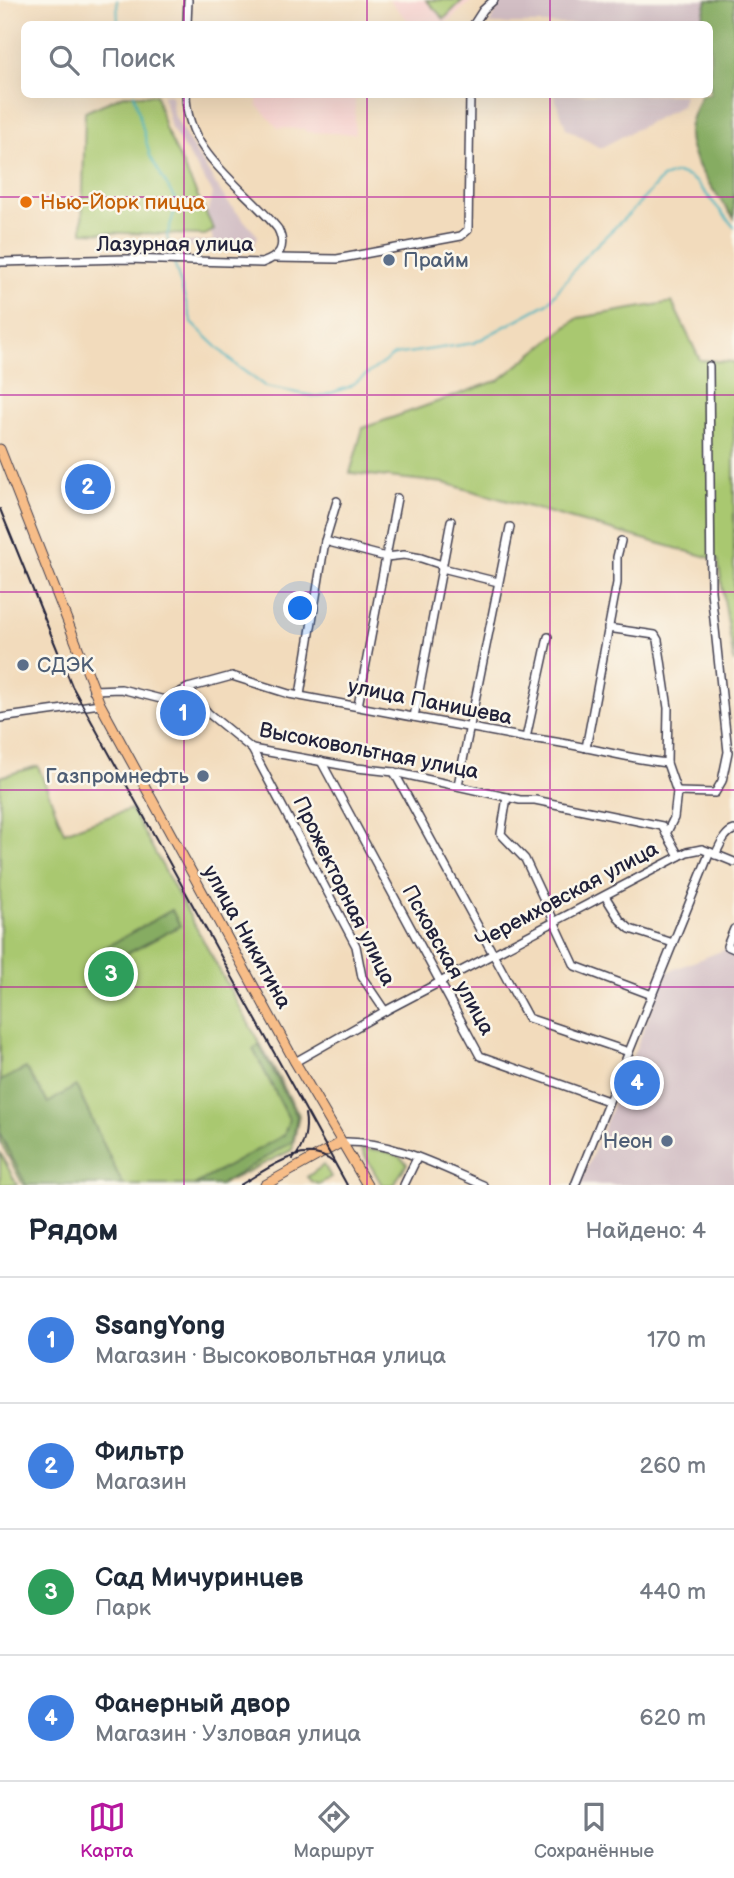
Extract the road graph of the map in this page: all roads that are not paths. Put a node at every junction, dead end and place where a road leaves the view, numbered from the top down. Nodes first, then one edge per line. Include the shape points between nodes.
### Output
1 (188, 0) edge
2 (494, 0) edge
3 (187, 21) edge
4 (476, 21) edge
5 (186, 98) edge
6 (470, 98) edge
7 (275, 258) junction
8 (0, 262) edge
9 (709, 366) dead end
10 (0, 449) edge
11 (397, 498) dead end
12 (337, 501) dead end
13 (451, 521) dead end
14 (510, 527) dead end
15 (325, 541) junction
16 (621, 541) dead end
17 (386, 557) junction
18 (442, 568) junction
19 (498, 582) junction
20 (608, 628) junction
21 (548, 637) dead end
22 (188, 688) junction
23 (93, 690) junction
24 (300, 695) junction
25 (100, 704) junction
26 (358, 706) junction
27 (414, 717) junction
28 (0, 718) edge
29 (470, 728) junction
30 (526, 738) junction
31 (586, 748) junction
32 (253, 749) junction
33 (321, 761) junction
34 (667, 763) junction
35 (394, 772) junction
36 (458, 785) junction
37 (677, 792) junction
38 (507, 797) junction
39 (734, 830) edge
40 (666, 834) junction
41 (712, 853) junction
42 (679, 856) junction
43 (734, 862) edge
44 (605, 896) junction
45 (554, 922) junction
46 (734, 929) edge
47 (673, 943) junction
48 (734, 948) edge
49 (493, 954) junction
50 (440, 982) junction
51 (652, 995) junction
52 (385, 1011) junction
53 (629, 1052) junction
54 (296, 1062) junction
55 (608, 1101) junction
56 (342, 1142) junction
57 (417, 1158) junction
58 (265, 1185) edge
59 (368, 1185) edge
60 (404, 1185) edge
61 (483, 1185) edge
62 (575, 1185) edge

1 - 3 street
2 - 4 street
5 - 7 street, Лазурная улица via 188,120 204,150 278,229 282,238
6 - 7 street via 468,230 461,236 337,259
7 - 8 street, Лазурная улица via 262,262
9 - 37 street via 711,591 728,752 715,793
10 - 23 main road, улица Никитина
11 - 17 street
12 - 15 street
13 - 18 street
14 - 19 street
15 - 17 street
15 - 24 street
16 - 20 street
17 - 18 street via 404,555
17 - 26 street
18 - 19 street
18 - 27 street
19 - 29 street
20 - 31 street
20 - 34 street via 654,635 658,640 668,708
21 - 30 street
22 - 23 street via 165,700 121,689
22 - 24 street, улица Панишева via 232,676
22 - 32 street, Высоковольтная улица via 208,713
23 - 25 main road, улица Никитина
24 - 26 street, улица Панишева
25 - 28 street
25 - 54 main road, улица Никитина
26 - 27 street, улица Панишева
27 - 29 street, улица Панишева
29 - 30 street, улица Панишева
29 - 36 street
30 - 31 street, улица Панишева
31 - 34 street, улица Панишева
32 - 33 street, Высоковольтная улица
32 - 52 street, Прожекторная улица via 356,946 362,977
33 - 35 street, Высоковольтная улица
33 - 50 street, Псковская улица
34 - 37 street
35 - 36 street, Высоковольтная улица
35 - 49 street
36 - 38 street, Высоковольтная улица
37 - 40 street via 674,818
38 - 40 street, Высоковольтная улица via 662,826
38 - 45 street via 501,834 525,859
39 - 41 street
40 - 42 street
41 - 42 street, Черемховская улица via 702,849
41 - 43 street
41 - 47 street
42 - 44 street, Черемховская улица
44 - 45 street, Черемховская улица
44 - 47 street via 629,929
45 - 49 street, Черемховская улица
45 - 51 street via 575,966
46 - 48 street via 727,946
47 - 51 street
49 - 50 street, Черемховская улица
49 - 53 street via 528,1018
50 - 52 street, Черемховская улица
50 - 55 street, Псковская улица via 480,1056
51 - 53 street
52 - 54 street, Черемховская улица
53 - 55 street
54 - 56 main road, улица Никитина
55 - 62 street
56 - 57 street via 372,1144
56 - 58 main road
56 - 59 main road, улица Никитина
57 - 60 street
57 - 61 street

